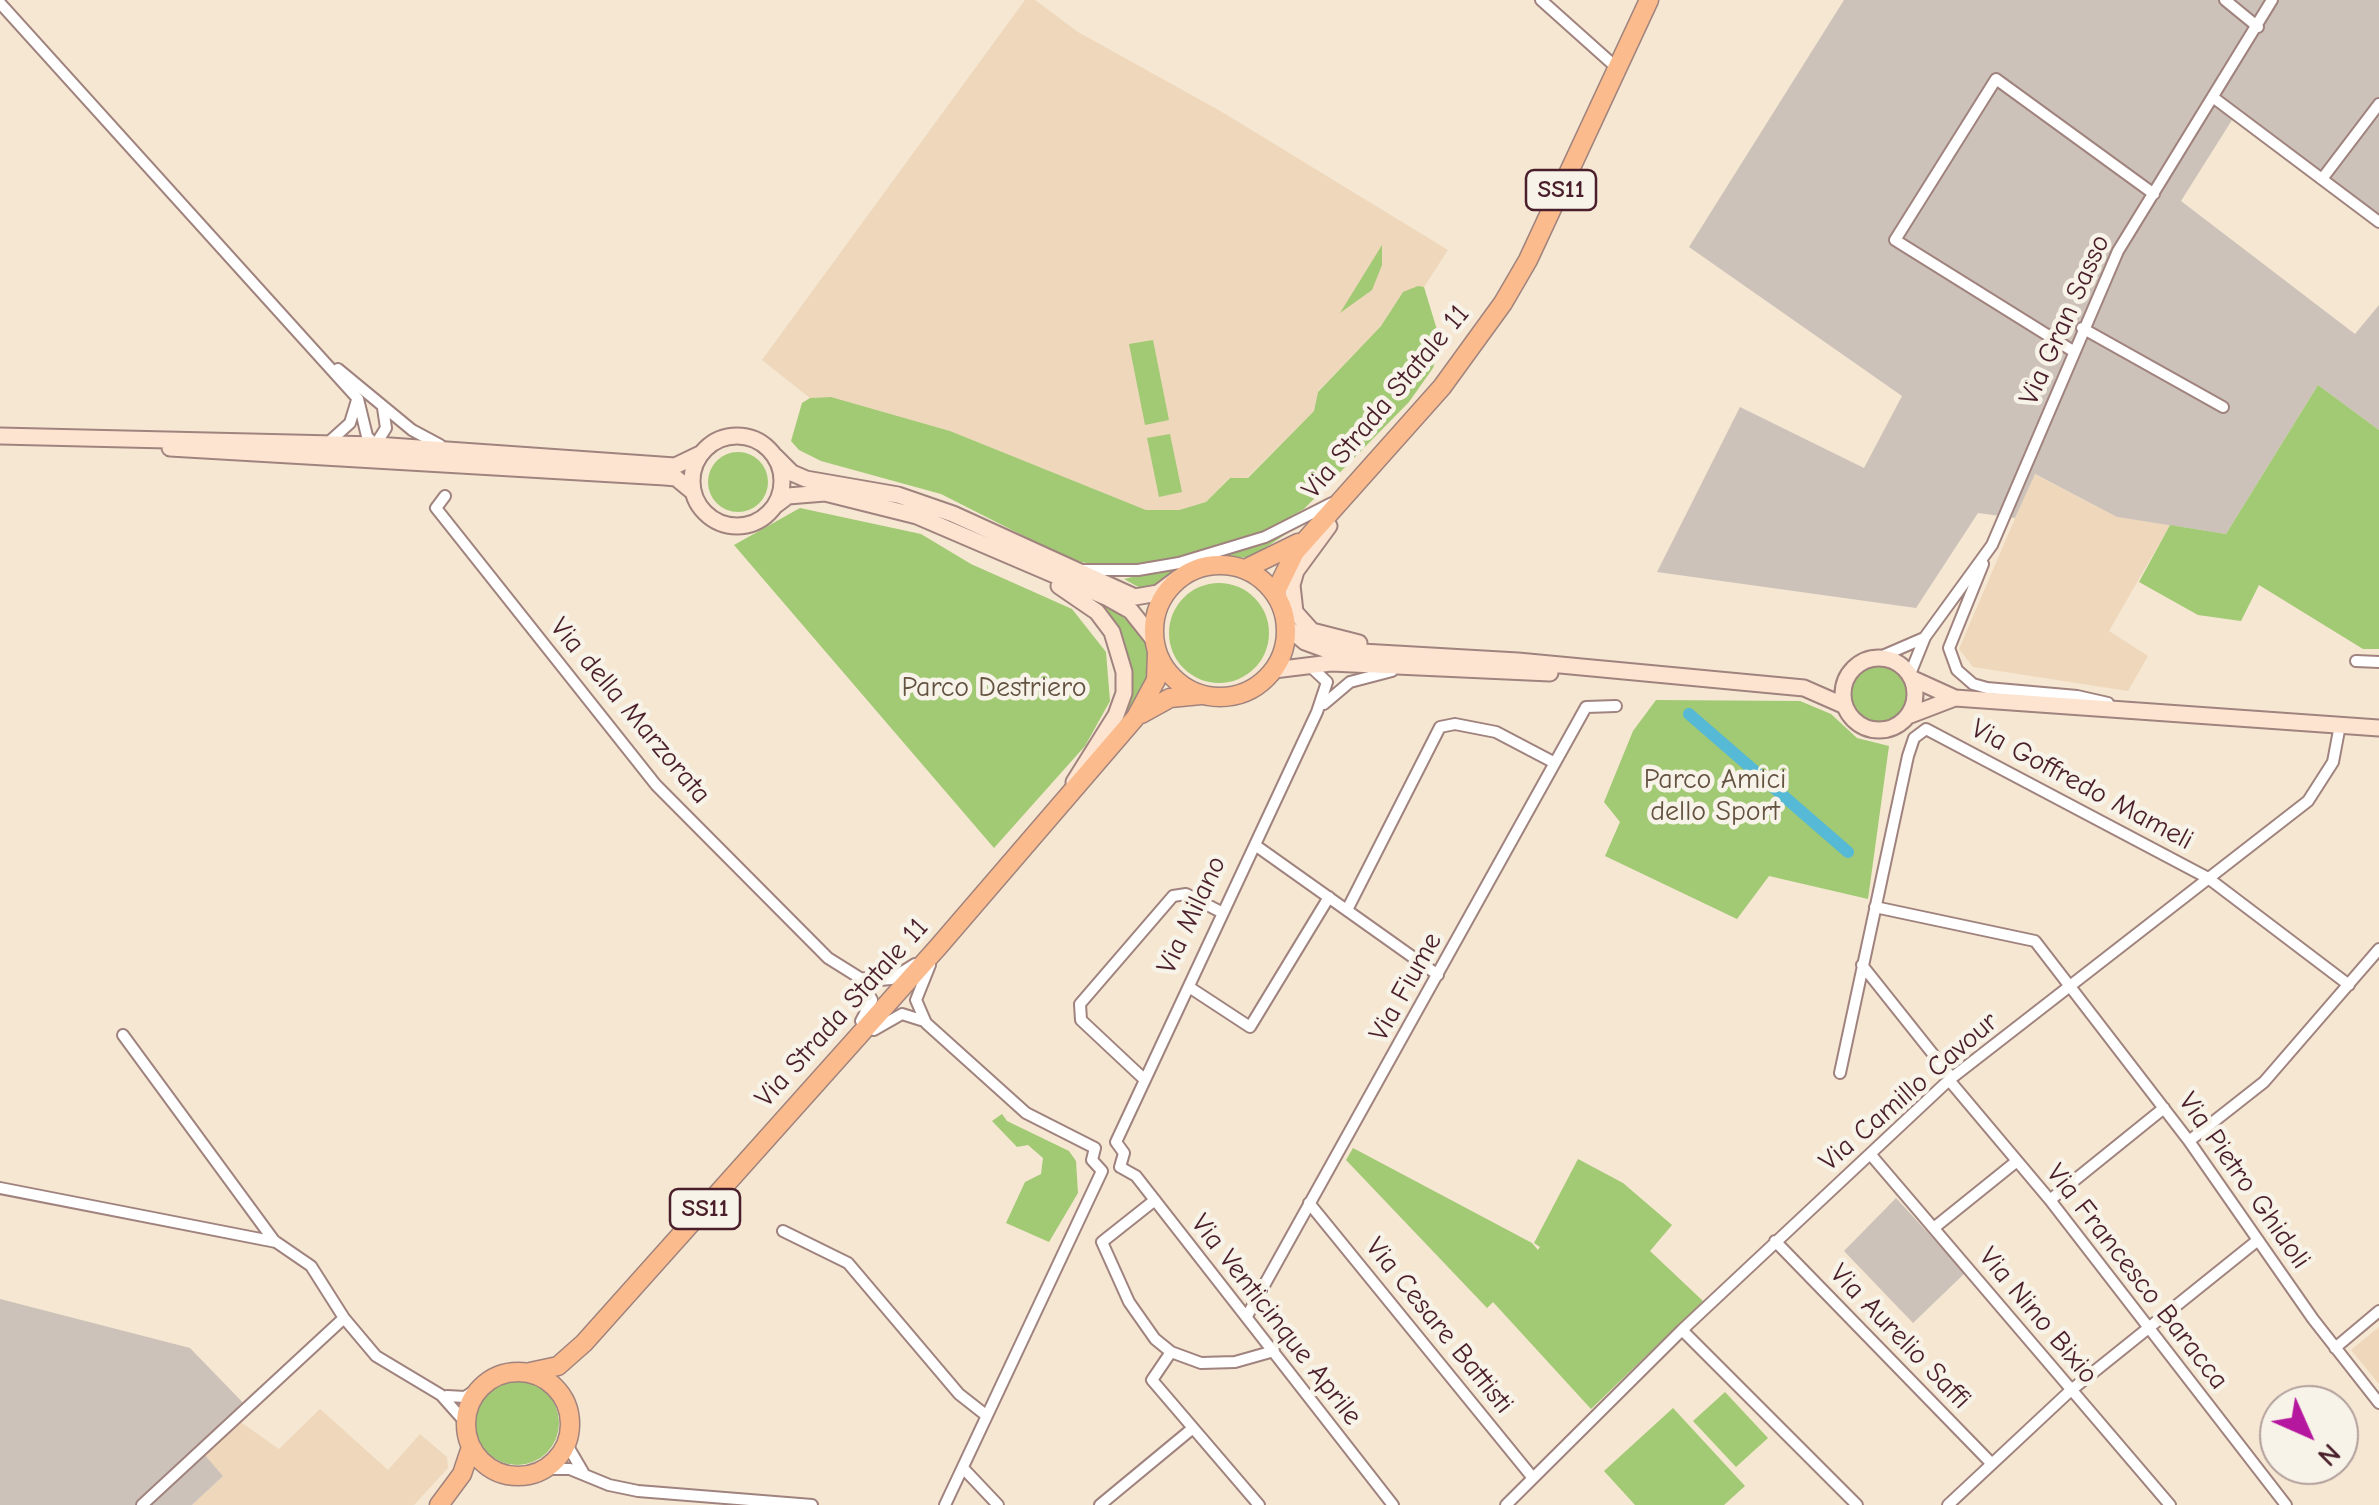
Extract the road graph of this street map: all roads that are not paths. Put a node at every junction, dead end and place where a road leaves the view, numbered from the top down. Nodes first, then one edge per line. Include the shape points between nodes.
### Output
1 (1540, 0) edge
2 (1649, 0) edge
3 (2225, 0) edge
4 (2272, 0) edge
5 (0, 3) edge
6 (2258, 27) junction
7 (1616, 68) junction
8 (2214, 98) junction
9 (2379, 104) edge
10 (2322, 179) junction
11 (2154, 194) junction
12 (2379, 222) edge
13 (2082, 328) junction
14 (307, 342) junction
15 (2073, 351) junction
16 (358, 399) junction
17 (383, 407) junction
18 (2223, 407) dead end
19 (0, 436) edge
20 (72, 438) junction
21 (325, 444) junction
22 (376, 446) junction
23 (460, 451) junction
24 (270, 454) junction
25 (700, 454) junction
26 (775, 456) junction
27 (494, 468) junction
28 (1366, 475) junction
29 (693, 492) junction
30 (445, 496) dead end
31 (1346, 496) junction
32 (776, 505) junction
33 (939, 526) junction
34 (1314, 530) junction
35 (1992, 546) junction
36 (1245, 569) junction
37 (1073, 570) junction
38 (1178, 578) junction
39 (1275, 592) junction
40 (1287, 627) junction
41 (1925, 637) junction
42 (1156, 647) junction
43 (1880, 657) junction
44 (2356, 661) dead end
45 (1412, 662) junction
46 (2379, 662) edge
47 (1304, 664) junction
48 (1852, 668) junction
49 (1274, 670) junction
50 (1911, 677) junction
51 (1804, 688) junction
52 (1201, 695) junction
53 (1955, 698) junction
54 (1616, 706) dead end
55 (1844, 706) junction
56 (2134, 710) junction
57 (1317, 712) junction
58 (1908, 716) junction
59 (1136, 717) junction
60 (2340, 725) junction
61 (2379, 728) edge
62 (1555, 763) junction
63 (1065, 800) junction
64 (1255, 844) junction
65 (2208, 878) junction
66 (1329, 897) junction
67 (1875, 907) junction
68 (1347, 910) junction
69 (1224, 913) junction
70 (939, 946) junction
71 (2379, 949) edge
72 (1862, 965) junction
73 (1438, 975) junction
74 (860, 978) junction
75 (2349, 985) junction
76 (2070, 986) junction
77 (1189, 987) junction
78 (926, 1023) junction
79 (123, 1035) dead end
80 (1840, 1073) dead end
81 (823, 1074) junction
82 (1950, 1079) junction
83 (1145, 1080) junction
84 (2164, 1108) junction
85 (2189, 1141) junction
86 (1116, 1142) junction
87 (1094, 1148) junction
88 (1872, 1155) junction
89 (2018, 1160) junction
90 (1120, 1167) junction
91 (1102, 1171) junction
92 (0, 1188) edge
93 (1155, 1200) junction
94 (2050, 1200) junction
95 (1309, 1203) junction
96 (1935, 1227) junction
97 (783, 1231) dead end
98 (2258, 1240) junction
99 (1776, 1241) junction
100 (276, 1242) junction
101 (2379, 1311) edge
102 (1248, 1316) junction
103 (344, 1318) junction
104 (2147, 1328) junction
105 (1682, 1330) junction
106 (584, 1343) junction
107 (2335, 1348) junction
108 (1274, 1351) junction
109 (1170, 1352) junction
110 (530, 1372) junction
111 (480, 1387) junction
112 (2070, 1391) junction
113 (441, 1395) junction
114 (564, 1398) junction
115 (2379, 1403) edge
116 (987, 1416) junction
117 (465, 1422) junction
118 (1193, 1428) junction
119 (566, 1443) junction
120 (470, 1447) junction
121 (1992, 1464) junction
122 (963, 1468) junction
123 (544, 1470) junction
124 (499, 1473) junction
125 (583, 1473) junction
126 (1534, 1478) junction
127 (454, 1489) junction
128 (1386, 1503) edge
129 (142, 1505) edge
130 (439, 1505) edge
131 (812, 1505) edge
132 (945, 1505) edge
133 (998, 1505) edge
134 (1100, 1505) edge
135 (1259, 1505) edge
136 (1506, 1505) edge
137 (1856, 1505) edge
138 (1948, 1505) edge
139 (2170, 1505) edge
140 (2286, 1505) edge

1 - 7 street
2 - 7 main road, SS11
3 - 6 street
4 - 6 street, Via Gran Sasso
5 - 14 street
6 - 8 street, Via Gran Sasso
7 - 28 main road, Via Strada Statale 11 / SS11 via 1528,260 1499,308
8 - 10 street
8 - 11 street, Via Gran Sasso
9 - 10 street
10 - 12 street
11 - 13 street, Via Gran Sasso
11 - 15 street via 1996,79 1895,240
13 - 15 street, Via Gran Sasso
13 - 18 street
14 - 16 street
14 - 17 street
15 - 35 street, Via Gran Sasso
16 - 21 street via 344,431
16 - 22 street via 366,436
17 - 22 street via 386,428
17 - 23 street via 432,442
19 - 20 main road
20 - 21 main road
20 - 24 main road
21 - 22 main road
22 - 23 main road
22 - 24 street via 359,454
22 - 27 street via 388,454
23 - 25 main road via 674,466
24 - 27 main road
25 - 26 main road via 737,436 759,441
25 - 29 main road
26 - 32 main road via 782,475
26 - 37 main road via 792,474 898,495
27 - 29 main road via 665,476
28 - 31 main road, Via Strada Statale 11 / SS11
28 - 45 main road via 1296,571 1296,612 1312,631
29 - 32 main road via 710,518 730,526 761,520
30 - 74 street, Via della Marzorata via 436,508 656,785 828,958
31 - 34 main road, Via Strada Statale 11 / SS11
31 - 37 street via 1265,537 1179,563
32 - 33 main road via 788,496 825,493
33 - 42 main road via 1106,596 1132,611
33 - 63 main road via 1069,590 1112,632 1124,693
34 - 36 main road, Via Strada Statale 11
34 - 39 main road, Via Strada Statale 11 via 1284,568
35 - 41 street, Via Gran Sasso
35 - 56 street via 1953,630 1949,648 1957,670 1987,688 2077,696
36 - 38 main road via 1210,564
36 - 39 main road
37 - 38 main road via 1135,597 1158,593
38 - 42 main road via 1156,611
39 - 40 main road
40 - 45 main road via 1316,648
40 - 49 main road
41 - 43 street, Via Gran Sasso
41 - 50 street, Via Gran Sasso
42 - 52 main road via 1181,686
42 - 59 main road, Via Strada Statale 11 via 1156,680
43 - 48 main road
43 - 50 main road via 1902,665
44 - 46 street
45 - 47 main road
45 - 51 main road via 1506,674 1600,672
45 - 57 street via 1350,682
47 - 49 main road
47 - 57 street via 1327,682
48 - 51 main road
48 - 55 main road via 1843,686
49 - 52 main road via 1241,694
50 - 53 main road
50 - 58 main road via 1915,698
51 - 55 main road
52 - 59 main road, Via Strada Statale 11 via 1170,698
53 - 56 main road
53 - 58 main road
54 - 62 street, Via Fiume via 1586,707
55 - 58 main road via 1858,724 1879,730
56 - 60 main road
57 - 64 street, Via Milano
59 - 63 main road, Via Strada Statale 11
60 - 61 main road
60 - 65 street, Via Camillo Cavour via 2333,762 2308,801
62 - 68 street via 1496,732 1440,727
62 - 73 street, Via Fiume
63 - 70 main road, Via Strada Statale 11
64 - 66 street
64 - 69 street, Via Milano
65 - 67 street, Via Goffredo Mameli via 1936,732 1920,732 1908,756
65 - 75 street, Via Goffredo Mameli
65 - 76 street, Via Camillo Cavour
66 - 68 street
66 - 77 street via 1250,1026
67 - 72 street
67 - 76 street, Via Pietro Ghidoli via 2036,941
68 - 73 street
69 - 77 street, Via Milano
69 - 83 street via 1186,894 1174,896 1080,1004 1080,1020
70 - 74 street via 891,979
70 - 78 street via 916,1000
70 - 81 main road, Via Strada Statale 11
71 - 75 street
72 - 80 street
72 - 82 street, Via Francesco Baracca
73 - 95 street, Via Fiume
74 - 81 street via 870,1010
75 - 85 street via 2264,1082
76 - 82 street, Via Camillo Cavour
76 - 84 street, Via Pietro Ghidoli
77 - 83 street, Via Milano
78 - 81 street via 912,1014 890,1018
78 - 87 street via 1026,1113
79 - 100 street
81 - 106 main road, Via Strada Statale 11 / SS11
82 - 88 street, Via Camillo Cavour
82 - 89 street, Via Francesco Baracca
83 - 86 street, Via Milano
84 - 85 street, Via Pietro Ghidoli
84 - 94 street
85 - 98 street, Via Pietro Ghidoli
86 - 87 street via 1104,1140
86 - 90 street via 1124,1153
87 - 91 street via 1092,1160
88 - 96 street, Via Nino Bixio
88 - 99 street, Via Camillo Cavour
89 - 94 street, Via Francesco Baracca
89 - 96 street
90 - 91 street
90 - 93 street, Via Venticinque Aprile
91 - 116 street
92 - 100 street
93 - 102 street, Via Venticinque Aprile
93 - 109 street via 1102,1242 1129,1302
94 - 104 street, Via Francesco Baracca
95 - 102 street, Via Fiume
95 - 126 street, Via Cesare Battisti
96 - 112 street, Via Nino Bixio
97 - 116 street via 848,1263 959,1394
98 - 104 street
98 - 107 street, Via Pietro Ghidoli
99 - 105 street, Via Camillo Cavour
99 - 121 street, Via Aurelio Saffi
100 - 103 street via 310,1266
101 - 107 street
102 - 108 street, Via Venticinque Aprile
103 - 113 street via 376,1356
103 - 129 street
104 - 112 street
104 - 140 street, Via Francesco Baracca
105 - 126 street, Via Camillo Cavour
105 - 137 street
106 - 110 main road, Via Strada Statale 11 via 558,1366
106 - 114 main road, Via Strada Statale 11 via 567,1372
107 - 115 street, Via Pietro Ghidoli
108 - 109 street via 1219,1363
108 - 128 street, Via Venticinque Aprile
109 - 118 street via 1152,1380
110 - 111 main road, Via Strada Statale 11 via 494,1376
110 - 114 main road
111 - 113 street via 465,1397
111 - 117 main road
112 - 121 street
112 - 139 street, Via Nino Bixio
113 - 117 street
114 - 119 main road, Via Strada Statale 11
116 - 122 street
117 - 120 main road
118 - 134 street
118 - 135 street
119 - 123 main road
119 - 125 street
120 - 124 main road
120 - 127 main road
121 - 138 street
122 - 132 street
122 - 133 street
123 - 124 main road
123 - 125 street
124 - 127 main road
125 - 131 street via 638,1491
126 - 136 street, Via Camillo Cavour
127 - 130 main road

